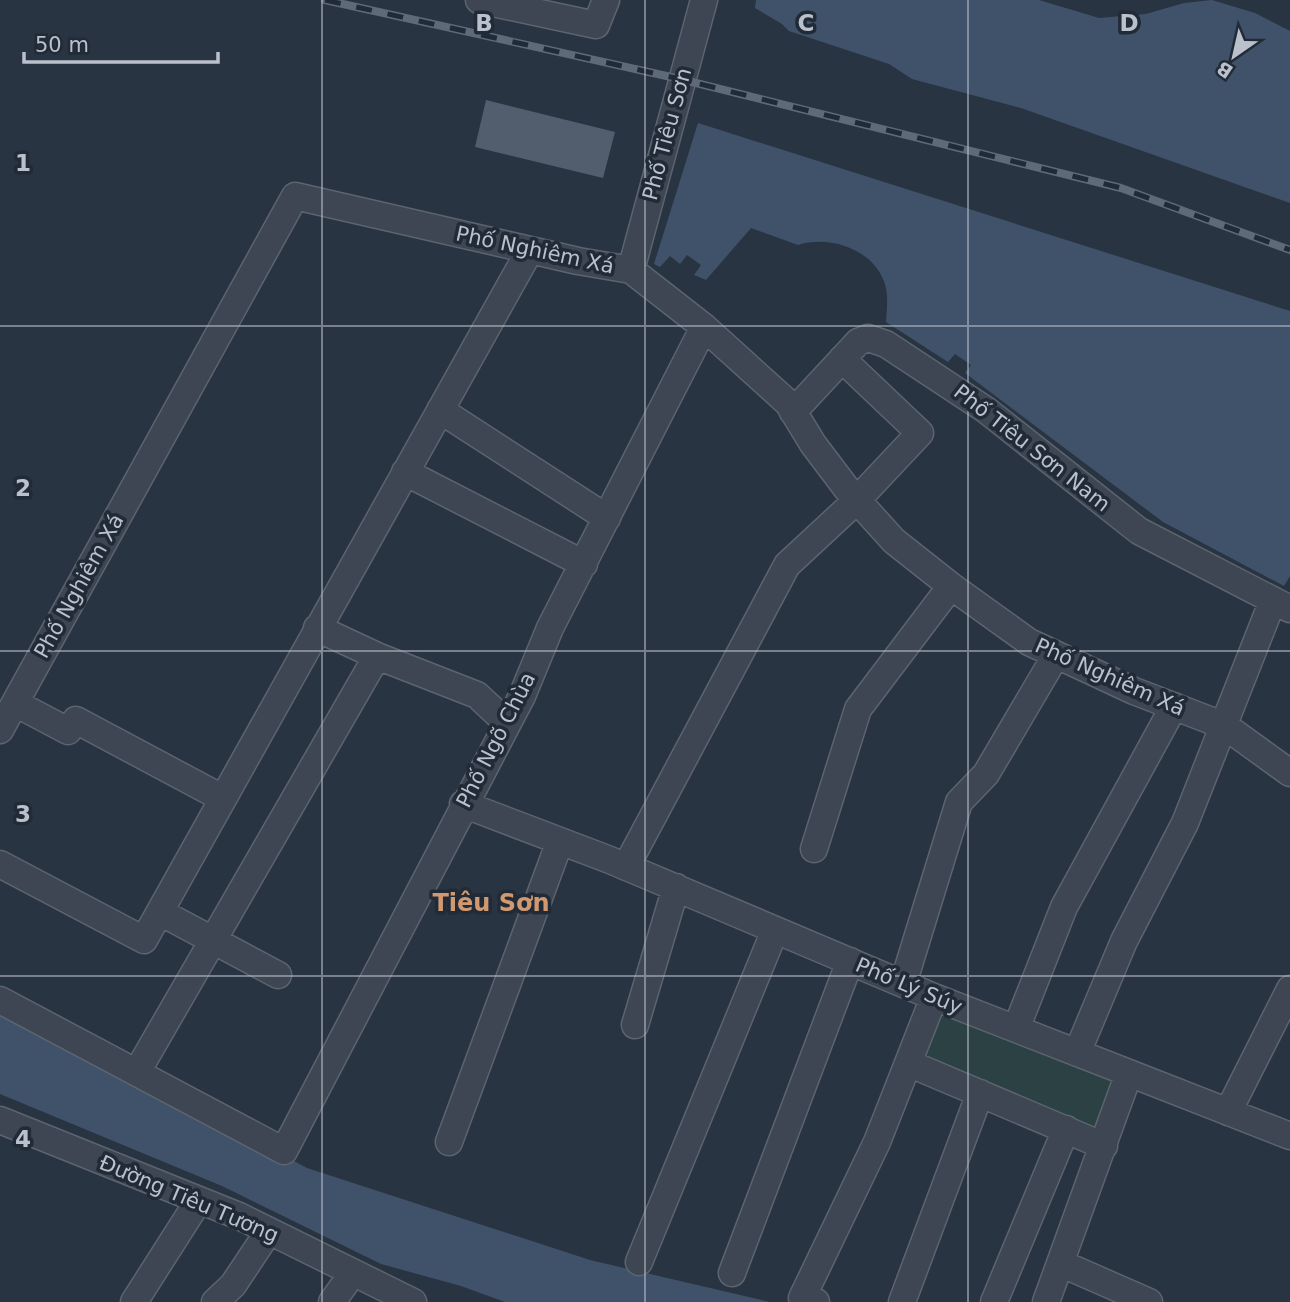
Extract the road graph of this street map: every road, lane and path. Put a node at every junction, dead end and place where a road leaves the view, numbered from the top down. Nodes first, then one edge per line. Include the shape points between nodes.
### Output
1 (479, 0) edge
2 (606, 0) edge
3 (704, 0) edge
4 (530, 250) junction
5 (631, 270) junction
6 (704, 327) junction
7 (842, 359) junction
8 (440, 410) junction
9 (793, 412) junction
10 (405, 472) junction
11 (857, 500) junction
12 (607, 518) junction
13 (584, 564) junction
14 (951, 586) junction
15 (1282, 604) edge
16 (317, 628) junction
17 (1056, 655) junction
18 (377, 656) junction
19 (15, 703) junction
20 (1174, 706) junction
21 (507, 723) junction
22 (1225, 726) junction
23 (0, 730) edge
24 (1290, 773) edge
25 (222, 798) junction
26 (463, 804) junction
27 (560, 841) junction
28 (814, 849) dead end
29 (0, 864) edge
30 (626, 867) junction
31 (676, 887) junction
32 (160, 912) junction
33 (775, 929) junction
34 (213, 941) junction
35 (850, 961) junction
36 (278, 975) dead end
37 (903, 984) junction
38 (1290, 989) edge
39 (934, 997) junction
40 (0, 1000) edge
41 (635, 1025) dead end
42 (1016, 1029) junction
43 (1077, 1053) junction
44 (908, 1063) junction
45 (137, 1072) junction
46 (1129, 1073) junction
47 (980, 1093) junction
48 (1228, 1112) junction
49 (0, 1120) edge
50 (1066, 1129) junction
51 (1290, 1136) edge
52 (449, 1142) dead end
53 (1104, 1146) junction
54 (199, 1200) junction
55 (269, 1231) junction
56 (639, 1262) dead end
57 (1060, 1263) junction
58 (732, 1273) dead end
59 (352, 1274) junction
60 (809, 1300) edge
61 (134, 1302) edge
62 (215, 1302) edge
63 (332, 1302) edge
64 (413, 1302) edge
65 (902, 1302) edge
66 (994, 1302) edge
67 (1046, 1302) edge
68 (1149, 1302) edge

1 - 2 street via 596,25
3 - 5 street, Phố Tiêu Sơn
4 - 5 street, Phố Nghiêm Xá
4 - 8 street
4 - 19 street, Phố Nghiêm Xá via 295,196
5 - 6 street, Phố Nghiêm Xá
6 - 9 street, Phố Nghiêm Xá via 788,402
6 - 12 street, Phố Ngõ Chùa
7 - 9 street, Phố Tiêu Sơn Nam
7 - 11 street via 920,433
7 - 15 street, Phố Tiêu Sơn Nam via 863,338 894,347 986,410 1139,531
8 - 10 street
8 - 12 street
9 - 11 street, Phố Nghiêm Xá
10 - 13 street
10 - 16 street
11 - 14 street, Phố Nghiêm Xá via 894,541
11 - 30 street via 787,565
12 - 13 street, Phố Ngõ Chùa
13 - 21 street, Phố Ngõ Chùa
14 - 17 street, Phố Nghiêm Xá
14 - 28 street via 858,709
15 - 22 street
16 - 18 street
16 - 25 street
17 - 20 street, Phố Nghiêm Xá
17 - 37 street via 986,774 959,802
18 - 21 street via 477,695
18 - 34 street
19 - 23 street, Phố Nghiêm Xá
19 - 25 street via 68,731 76,720
20 - 22 street, Phố Nghiêm Xá
20 - 42 street via 1064,907
21 - 26 street, Phố Ngõ Chùa
22 - 24 street, Phố Nghiêm Xá
22 - 43 street via 1185,823 1124,941
25 - 32 street
26 - 27 street, Phố Lý Súy
26 - 45 street, Phố Ngõ Chùa via 284,1151
27 - 30 street, Phố Lý Súy
27 - 52 street
29 - 32 street via 144,940
30 - 31 street, Phố Lý Súy
31 - 33 street, Phố Lý Súy
31 - 41 street
32 - 34 street
33 - 35 street, Phố Lý Súy
33 - 56 street
34 - 36 street
34 - 45 street
35 - 37 street, Phố Lý Súy
35 - 58 street
37 - 39 street, Phố Lý Súy
38 - 48 street
39 - 42 street, Phố Lý Súy
39 - 44 street
40 - 45 street
42 - 43 street, Phố Lý Súy
43 - 46 street, Phố Lý Súy
44 - 47 street
44 - 60 street
46 - 48 street, Phố Lý Súy
46 - 53 street
47 - 50 street
47 - 65 street
48 - 51 street, Phố Lý Súy
49 - 54 street, Đường Tiêu Tương
50 - 53 street
50 - 66 street
53 - 57 street
54 - 55 street, Đường Tiêu Tương
54 - 61 street
55 - 59 street, Đường Tiêu Tương
55 - 62 street via 233,1285
57 - 67 street
57 - 68 street
59 - 63 street
59 - 64 street, Đường Tiêu Tương

